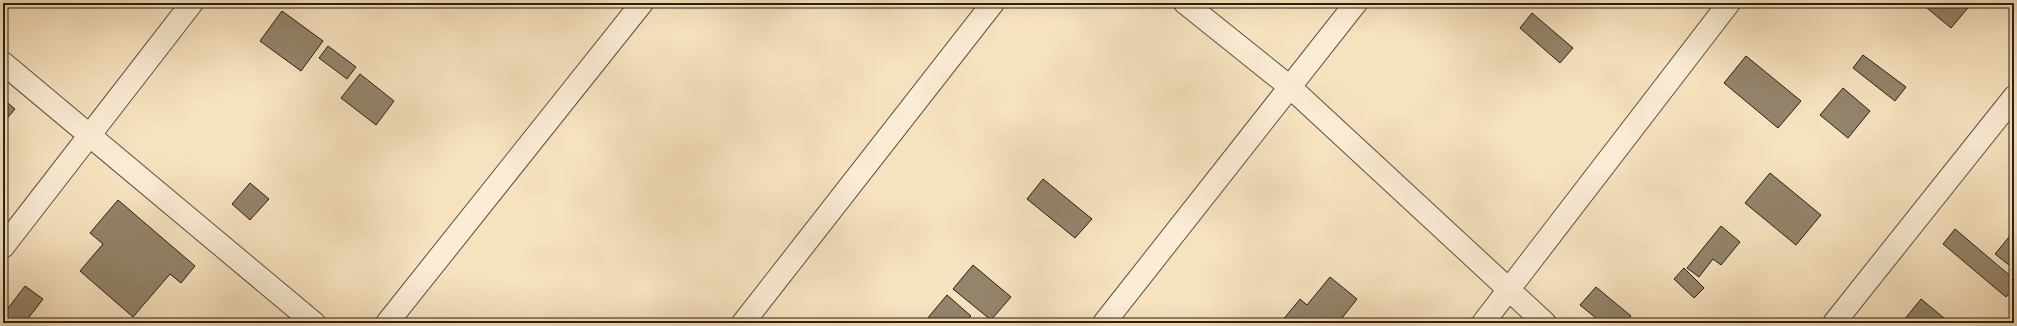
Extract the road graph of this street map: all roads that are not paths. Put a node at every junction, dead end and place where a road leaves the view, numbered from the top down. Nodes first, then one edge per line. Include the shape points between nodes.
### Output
1 (192, 3) edge
2 (642, 3) edge
3 (993, 3) edge
4 (1185, 3) edge
5 (1356, 3) edge
6 (1729, 3) edge
7 (3, 63) edge
8 (1290, 87) junction
9 (2014, 97) edge
10 (90, 135) junction
11 (3, 247) edge
12 (1509, 290) junction
13 (314, 323) edge
14 (387, 323) edge
15 (743, 323) edge
16 (1104, 323) edge
17 (1483, 323) edge
18 (1545, 323) edge
19 (1834, 323) edge

1 - 10 street
2 - 14 street
3 - 15 street
4 - 8 street
5 - 8 street
6 - 12 street
7 - 10 street
8 - 12 street
8 - 16 street
9 - 19 street
10 - 11 street
10 - 13 street
12 - 17 street
12 - 18 street

